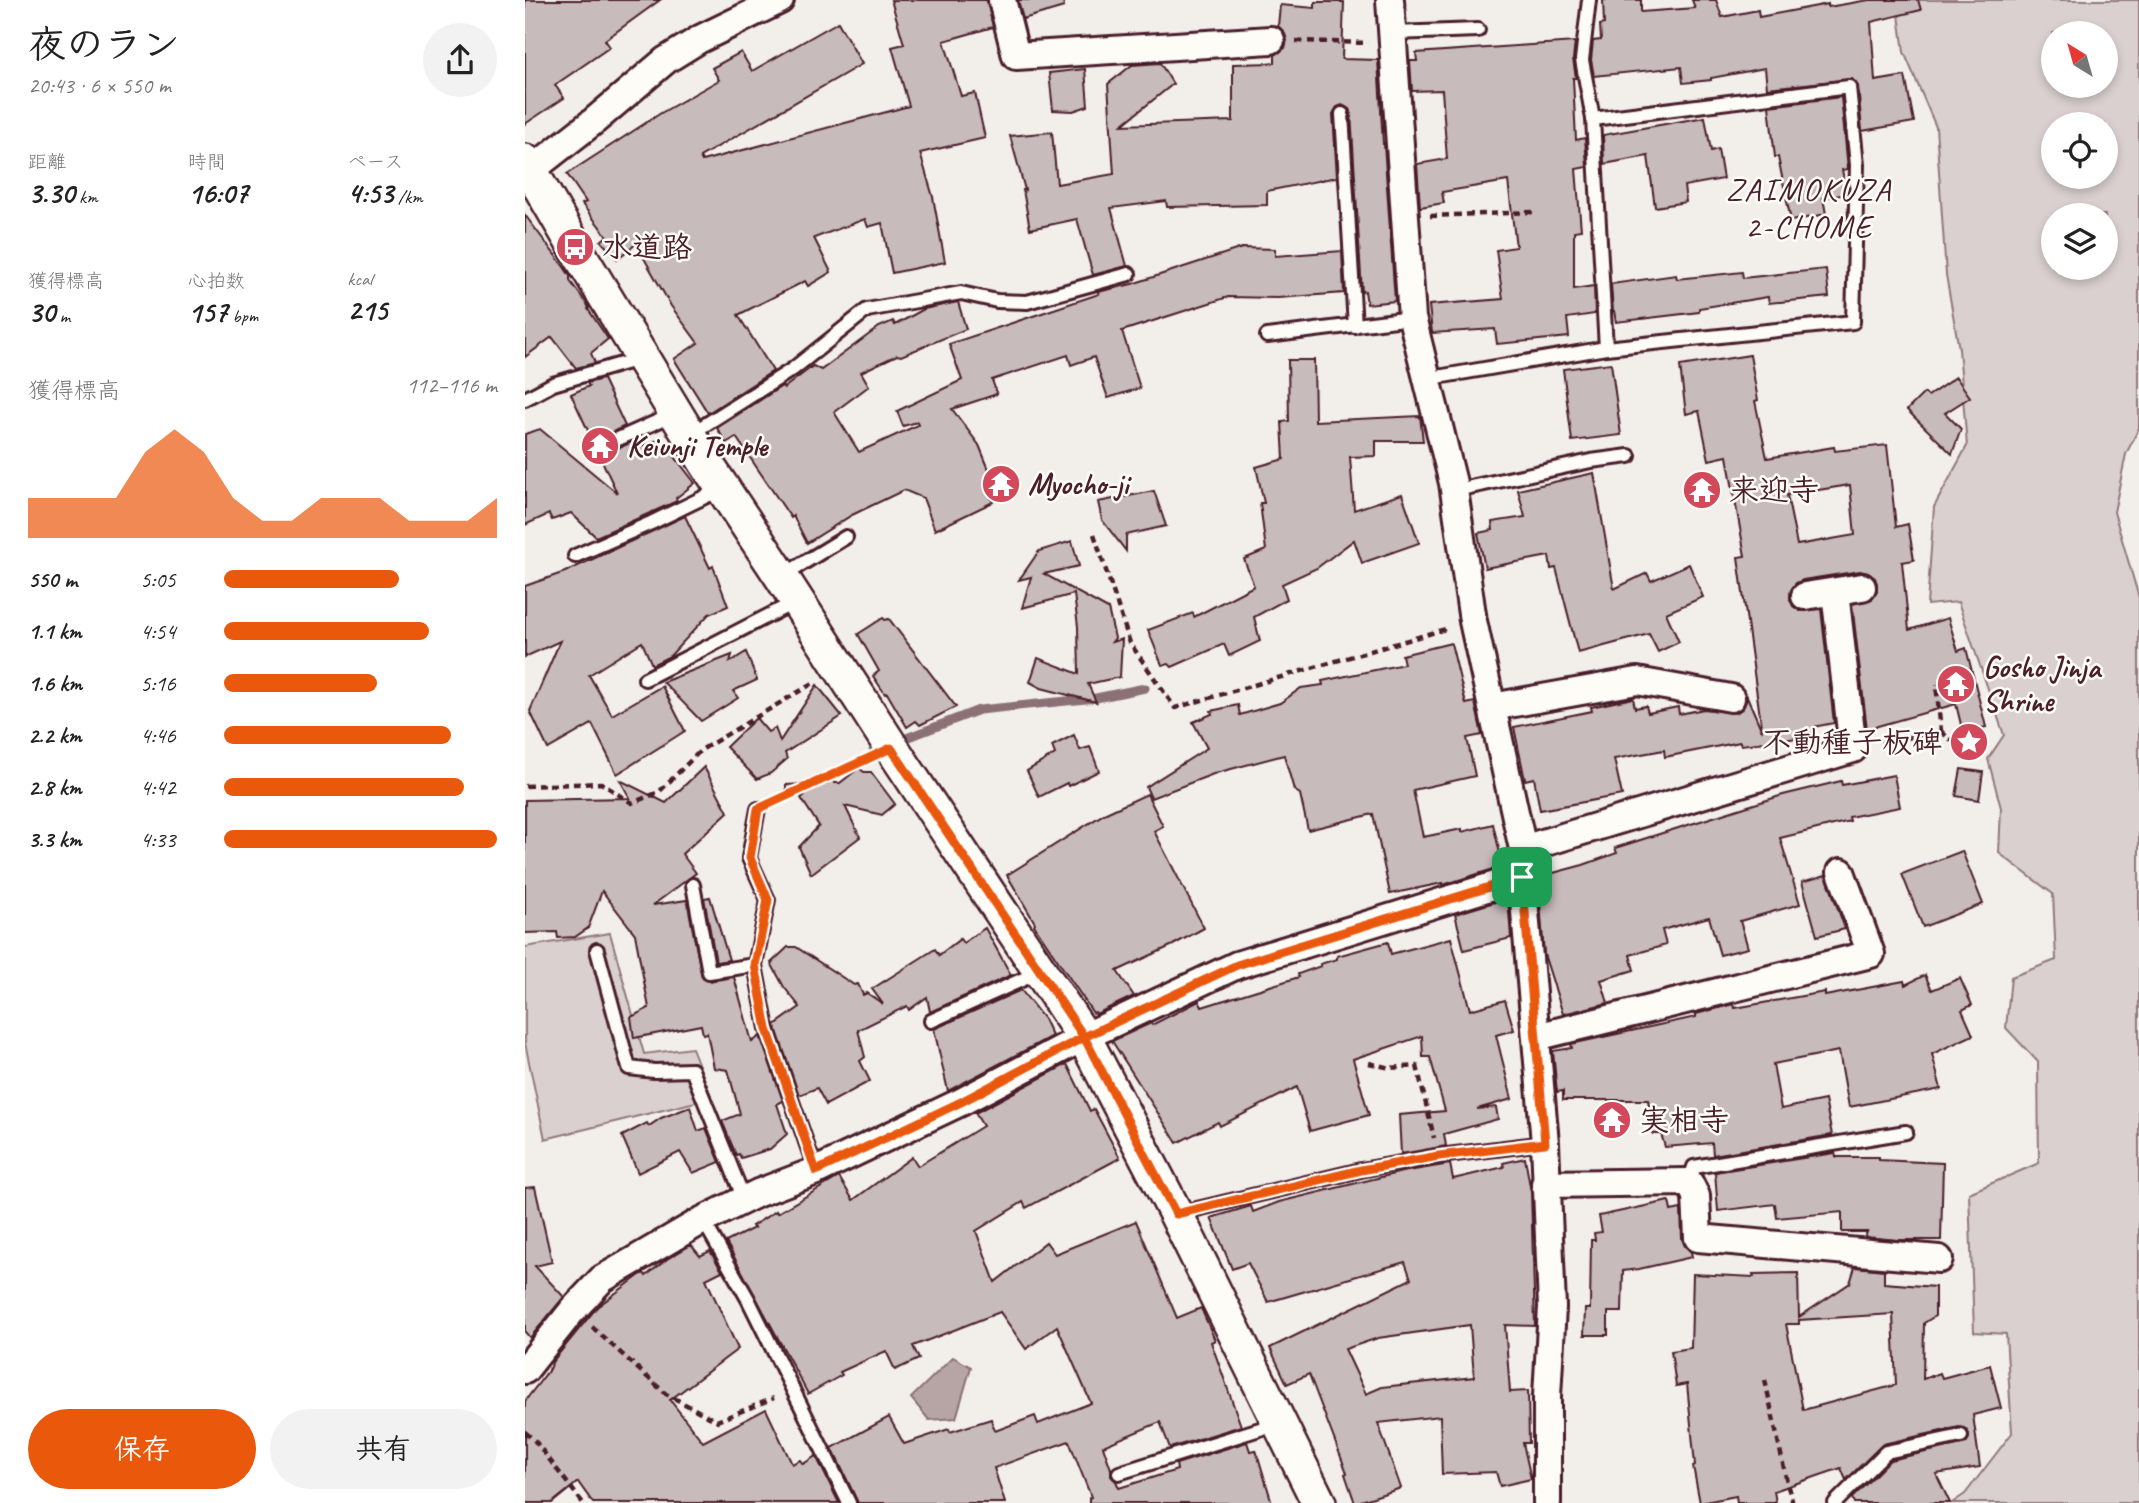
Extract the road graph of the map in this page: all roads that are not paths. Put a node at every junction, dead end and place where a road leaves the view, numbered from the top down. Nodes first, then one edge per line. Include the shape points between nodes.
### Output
1 (780, 0) edge
2 (1002, 0) edge
3 (1390, 0) edge
4 (1589, 0) edge
5 (1478, 30) dead end
6 (1393, 39) junction
7 (1271, 40) road end
8 (1342, 114) dead end
9 (1593, 119) junction
10 (527, 169) edge
11 (1129, 274) dead end
12 (1412, 318) junction
13 (1355, 326) junction
14 (1268, 335) dead end
15 (1606, 348) junction
16 (642, 358) junction
17 (1426, 379) junction
18 (525, 399) edge
19 (682, 424) junction
20 (607, 444) dead end
21 (1629, 456) dead end
22 (1453, 483) junction
23 (723, 488) junction
24 (846, 537) dead end
25 (575, 556) dead end
26 (1861, 587) dead end
27 (789, 588) junction
28 (1835, 592) junction
29 (1805, 596) dead end
30 (645, 679) dead end
31 (1731, 698) dead end
32 (1492, 707) junction
33 (758, 809) road end
34 (1523, 849) junction
35 (1841, 872) dead end
36 (1522, 877) junction
37 (693, 885) dead end
38 (597, 950) dead end
39 (755, 965) junction
40 (1039, 972) junction
41 (931, 1021) dead end
42 (1084, 1037) junction
43 (1536, 1037) junction
44 (1906, 1132) dead end
45 (1545, 1143) junction
46 (816, 1171) junction
47 (1689, 1182) junction
48 (1545, 1184) junction
49 (744, 1199) junction
50 (1176, 1214) junction
51 (703, 1220) junction
52 (1939, 1259) dead end
53 (525, 1370) edge
54 (1280, 1423) junction
55 (1961, 1436) dead end
56 (1119, 1473) dead end
57 (849, 1503) edge
58 (1319, 1503) edge
59 (1547, 1503) edge
60 (1835, 1503) edge

1 - 10 street via 666,60 594,121
2 - 7 street via 1016,56
3 - 6 street
4 - 9 lane via 1583,60
5 - 6 lane
6 - 12 street
8 - 13 lane
9 - 15 lane
9 - 15 lane via 1849,87 1857,165 1853,322
10 - 16 street
11 - 19 lane via 1027,302 961,293 867,310 793,369
12 - 13 lane
12 - 17 street
13 - 14 lane
15 - 17 lane
16 - 18 lane via 553,384
16 - 19 street
17 - 22 street
19 - 20 lane
19 - 23 street
21 - 22 lane via 1461,489
22 - 32 street via 1473,621
23 - 25 lane
23 - 27 street
24 - 27 lane
26 - 28 street
27 - 30 lane
27 - 40 street
28 - 29 street
28 - 34 street via 1853,749
31 - 32 street via 1637,681
32 - 34 street
33 - 39 lane via 750,858 768,900
34 - 36 street
35 - 43 street via 1871,954
36 - 42 street via 1237,965
36 - 43 street
37 - 39 lane via 709,972
38 - 49 lane via 629,1068 692,1070
39 - 46 lane via 767,1029
40 - 41 lane
40 - 42 street
42 - 46 street
42 - 50 street
43 - 45 street
44 - 47 lane via 1694,1167
45 - 48 street
45 - 50 lane via 1361,1170
46 - 49 street
47 - 48 street
47 - 52 street via 1696,1196 1698,1238
48 - 59 street via 1552,1307
49 - 51 street
50 - 54 street
51 - 53 street via 602,1279
51 - 57 lane via 748,1299
54 - 56 lane
54 - 58 street
55 - 60 lane via 1886,1452

